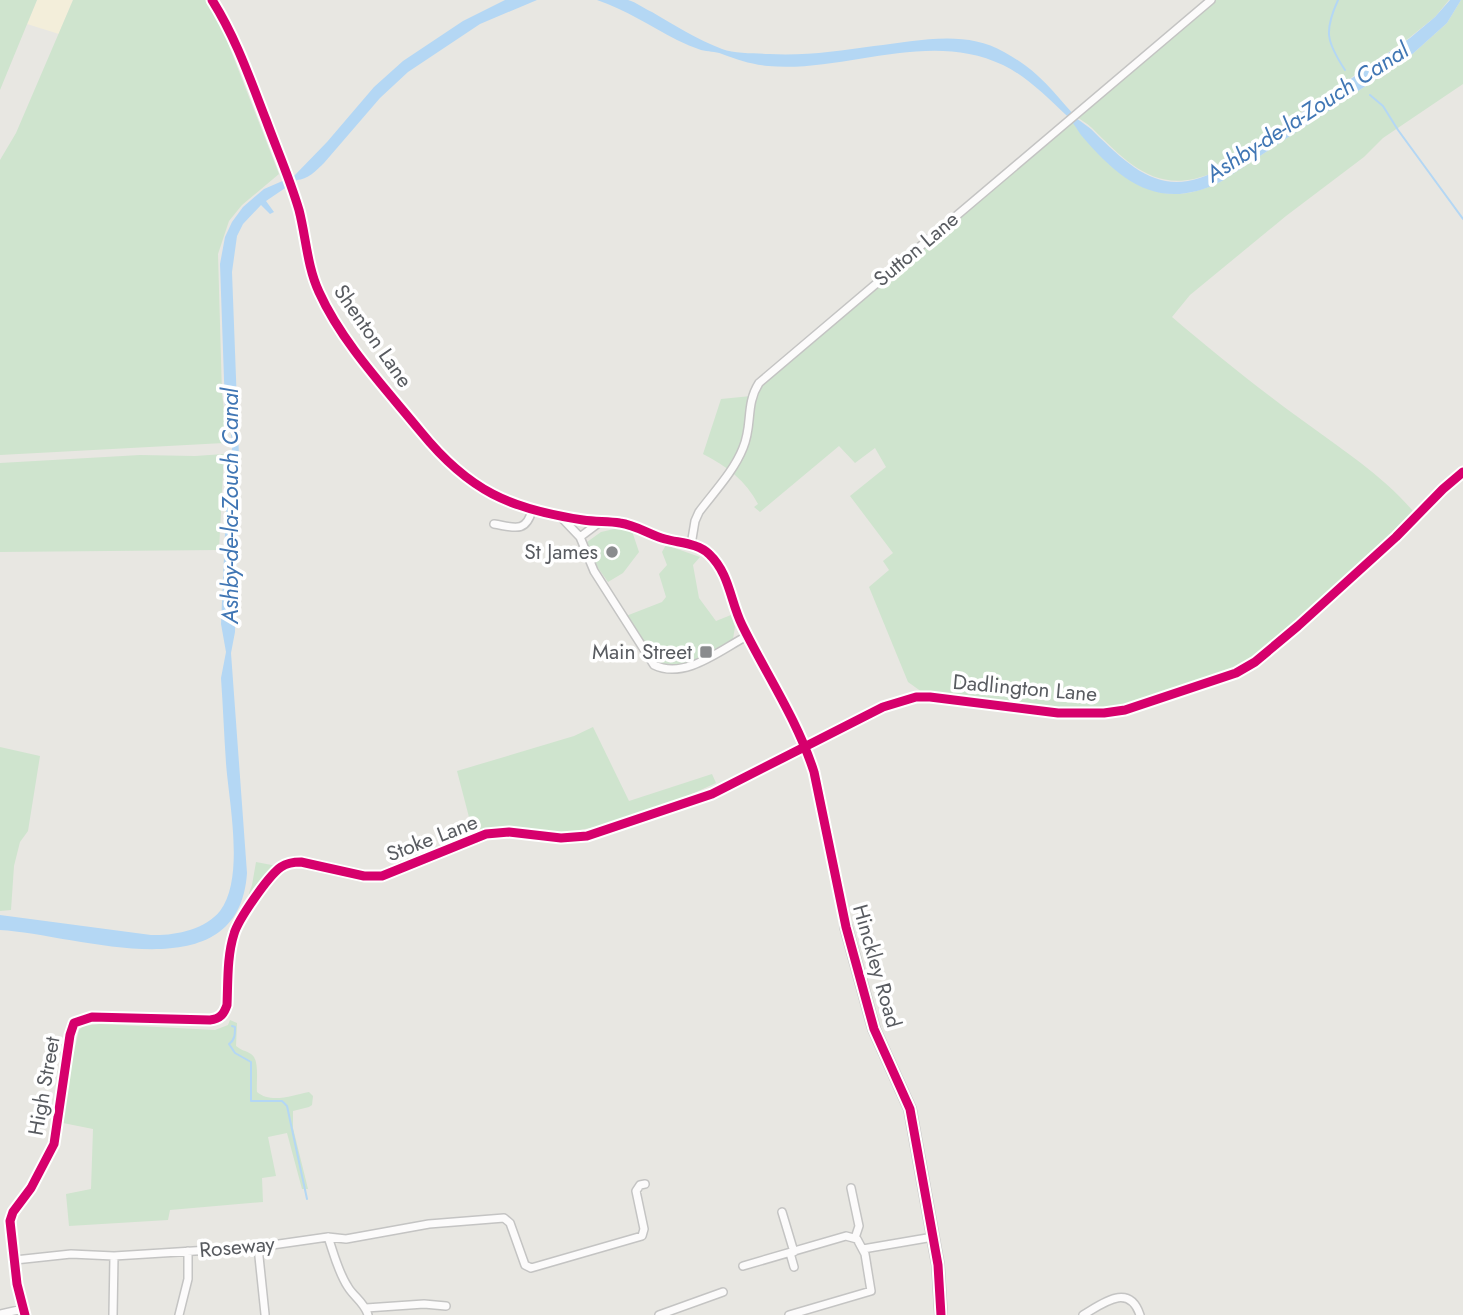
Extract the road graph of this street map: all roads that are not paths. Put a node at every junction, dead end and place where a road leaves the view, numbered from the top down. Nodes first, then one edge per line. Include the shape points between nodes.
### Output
1 (212, 0) edge
2 (1211, 0) edge
3 (1463, 472) edge
4 (532, 510) junction
5 (559, 515) junction
6 (601, 522) junction
7 (494, 524) dead end
8 (503, 526) junction
9 (502, 535) dead end
10 (580, 537) junction
11 (691, 545) junction
12 (747, 636) junction
13 (806, 748) junction
14 (846, 927) joint
15 (79, 1020) joint
16 (645, 1184) dead end
17 (851, 1188) dead end
18 (782, 1212) dead end
19 (328, 1237) junction
20 (933, 1237) junction
21 (855, 1238) junction
22 (258, 1247) junction
23 (863, 1250) junction
24 (188, 1251) junction
25 (792, 1252) junction
26 (114, 1256) junction
27 (15, 1260) junction
28 (743, 1266) dead end
29 (794, 1267) dead end
30 (723, 1292) dead end
31 (446, 1306) dead end
32 (24, 1312) edge
33 (367, 1312) edge
34 (0, 1314) edge
35 (113, 1315) edge
36 (178, 1315) edge
37 (267, 1315) edge
38 (659, 1315) edge
39 (789, 1315) edge
40 (941, 1315) edge
41 (1083, 1315) edge
42 (1140, 1315) edge

1 - 4 street, Shenton Lane via 245,64 286,172 319,292 362,358 454,468 486,492
2 - 11 street, Sutton Lane via 759,383 751,396 743,450 699,512
3 - 13 street, Dadlington Lane via 1298,626 1236,673 1125,710 1081,715 916,697 883,707
4 - 5 street, Shenton Lane
4 - 8 street via 524,526
5 - 6 street, Shenton Lane
5 - 10 street
6 - 10 street
6 - 11 street via 630,525
7 - 8 street
8 - 9 street
10 - 12 street via 594,571 654,665 674,670 688,667
11 - 12 street via 708,553 723,572
12 - 13 street, Hinckley Road
13 - 14 street, Hinckley Road
13 - 15 street, Stoke Lane via 712,794 587,836 486,834 382,876 301,862 288,864 264,886 235,930 227,1005 220,1016 210,1020
14 - 20 street, Hinckley Road via 874,1029 910,1110
15 - 27 street, High Street via 70,1035 54,1144 11,1217
16 - 19 street, Roseway via 636,1191 642,1236 538,1267 525,1265 508,1219 429,1224 346,1239
17 - 21 street via 859,1226
18 - 25 street
19 - 22 street, Roseway
19 - 33 street via 348,1287
20 - 23 street
20 - 40 street, Hinckley Road
21 - 23 street
21 - 25 street
22 - 24 street, Roseway
22 - 37 street
23 - 39 street via 871,1291
24 - 26 street, Roseway
24 - 36 street via 188,1279
25 - 28 street
25 - 29 street
26 - 27 street, Roseway via 71,1254
26 - 35 street
27 - 32 street, High Street
30 - 38 street
31 - 33 street via 424,1304
32 - 34 street
41 - 42 street via 1118,1297 1130,1300

